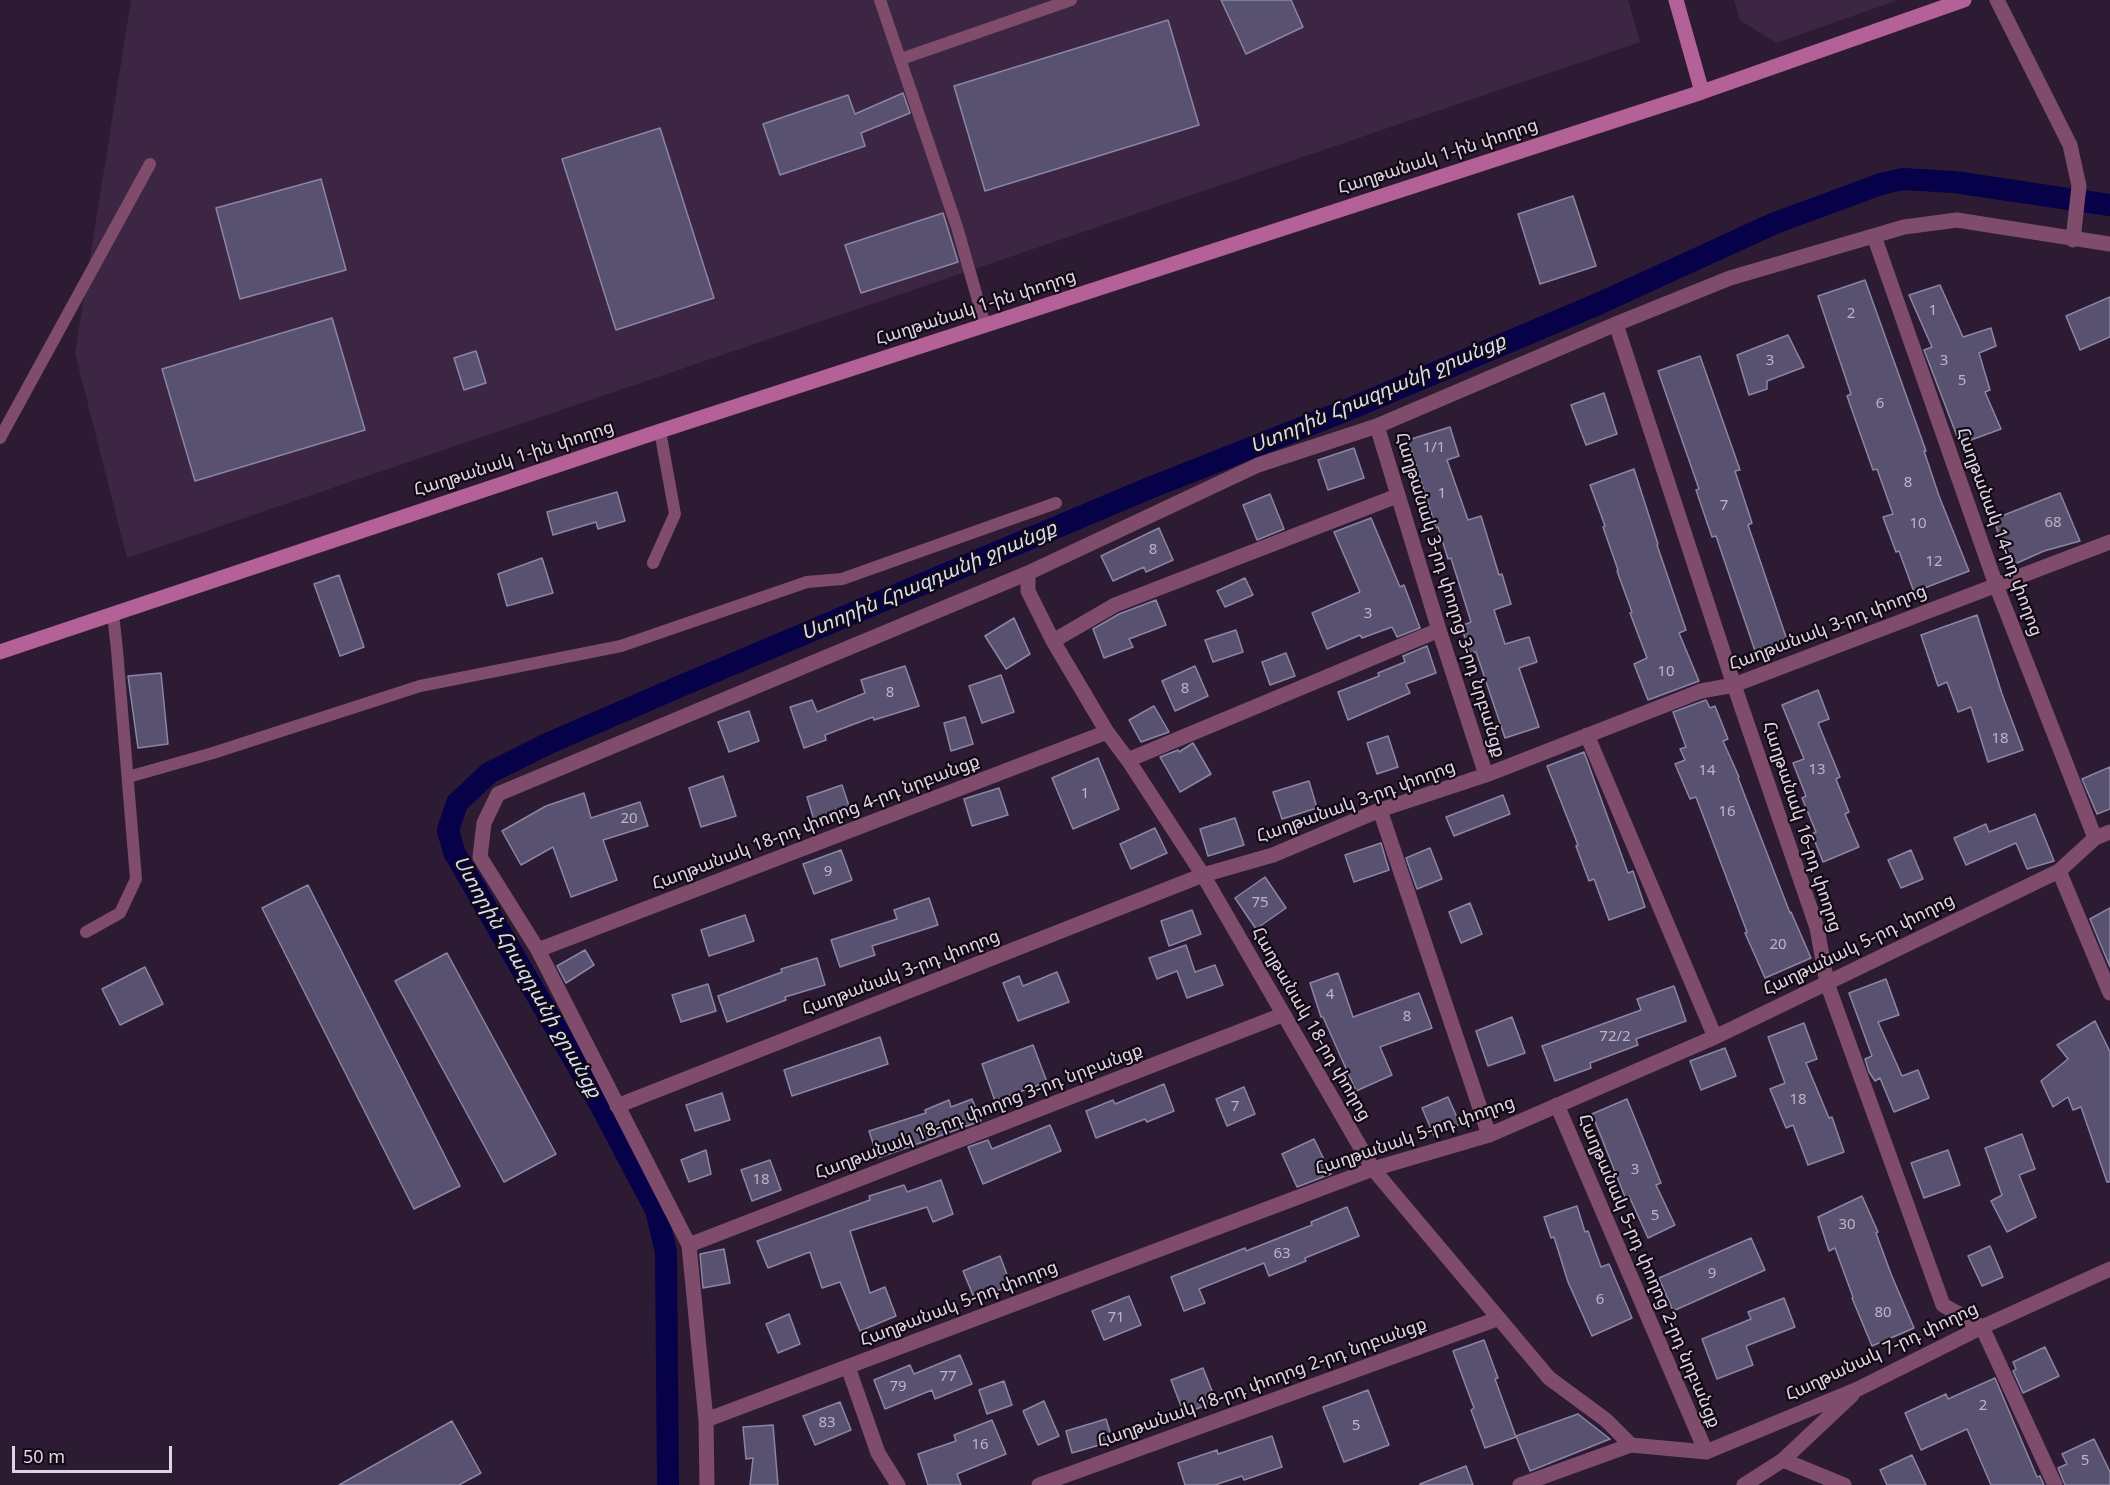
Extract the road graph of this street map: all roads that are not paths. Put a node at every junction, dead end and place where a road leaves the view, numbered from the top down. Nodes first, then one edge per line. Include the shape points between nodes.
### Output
1 (880, 0) edge
2 (1071, 0) edge
3 (1676, 0) edge
4 (1964, 0) edge
5 (1997, 0) edge
6 (902, 59) junction
7 (1702, 92) junction
8 (150, 164) dead end
9 (1874, 236) junction
10 (2073, 240) junction
11 (2110, 244) edge
12 (1616, 324) junction
13 (985, 325) junction
14 (1377, 426) junction
15 (660, 431) junction
16 (0, 438) edge
17 (1397, 496) junction
18 (1056, 503) dead end
19 (2110, 542) edge
20 (653, 563) dead end
21 (1028, 573) junction
22 (1996, 585) junction
23 (113, 614) junction
24 (1439, 630) junction
25 (1053, 641) junction
26 (0, 652) edge
27 (1734, 685) junction
28 (1107, 732) junction
29 (1587, 735) junction
30 (1128, 760) junction
31 (1486, 775) junction
32 (128, 777) junction
33 (1380, 810) junction
34 (2110, 832) edge
35 (2095, 838) junction
36 (2059, 871) junction
37 (1203, 875) junction
38 (86, 932) dead end
39 (538, 950) junction
40 (1827, 983) junction
41 (2110, 993) edge
42 (1282, 1015) junction
43 (1715, 1037) junction
44 (1557, 1105) junction
45 (617, 1106) junction
46 (1489, 1135) junction
47 (1374, 1169) junction
48 (689, 1245) junction
49 (2110, 1269) edge
50 (1497, 1318) junction
51 (1982, 1327) junction
52 (848, 1367) junction
53 (1858, 1389) junction
54 (706, 1420) junction
55 (1630, 1445) junction
56 (1706, 1452) junction
57 (1783, 1460) junction
58 (707, 1485) edge
59 (898, 1485) edge
60 (1040, 1485) edge
61 (1520, 1485) edge
62 (1744, 1485) edge
63 (1844, 1485) edge
64 (2055, 1485) edge

1 - 6 lane
2 - 6 lane
3 - 7 main road
4 - 7 main road, Հաղթանակ 1-ին փողոց
5 - 10 street via 2070,145 2079,186
6 - 13 lane
7 - 13 main road, Հաղթանակ 1-ին փողոց
8 - 16 lane
9 - 10 street via 1904,226 1957,220
9 - 12 street via 1730,278
9 - 22 street, Հաղթանակ 14-րդ փողոց
10 - 11 street
12 - 14 street
12 - 27 street, Հաղթանակ 16-րդ փողոց
13 - 15 main road, Հաղթանակ 1-ին փողոց
14 - 17 street, Հաղթանակ 3-րդ փողոց 3-րդ նրբանցք
14 - 21 street via 1258,465
15 - 20 lane via 675,514
15 - 23 main road, Հաղթանակ 1-ին փողոց
17 - 24 street, Հաղթանակ 3-րդ փողոց 3-րդ նրբանցք
17 - 25 street via 1115,605
18 - 32 lane via 842,579 807,582 621,646 420,687
19 - 22 street, Հաղթանակ 3-րդ փողոց
21 - 25 street, Հաղթանակ 18-րդ փողոց via 1028,591
21 - 39 street via 498,794 484,823 480,857
22 - 27 street, Հաղթանակ 3-րդ փողոց
22 - 35 street, Հաղթանակ 14-րդ փողոց
23 - 26 main road, Հաղթանակ 1-ին փողոց
23 - 32 lane
24 - 30 street
24 - 31 street, Հաղթանակ 3-րդ փողոց 3-րդ նրբանցք
25 - 28 street, Հաղթանակ 18-րդ փողոց
27 - 29 street, Հաղթանակ 3-րդ փողոց via 1701,691
27 - 40 street, Հաղթանակ 16-րդ փողոց via 1817,928
28 - 30 street, Հաղթանակ 18-րդ փողոց
28 - 39 street, Հաղթանակ 18-րդ փողոց 4-րդ նրբանցք
29 - 31 street, Հաղթանակ 3-րդ փողոց
29 - 43 street
30 - 37 street, Հաղթանակ 18-րդ փողոց
31 - 33 street, Հաղթանակ 3-րդ փողոց
32 - 38 lane via 136,879 120,913
33 - 37 street, Հաղթանակ 3-րդ փողոց via 1273,855
33 - 46 street
34 - 35 street, Հաղթանակ 5-րդ փողոց
35 - 36 street, Հաղթանակ 5-րդ փողոց
36 - 40 street, Հաղթանակ 5-րդ փողոց
36 - 41 street
37 - 42 street, Հաղթանակ 18-րդ փողոց
37 - 45 street, Հաղթանակ 3-րդ փողոց
39 - 45 street
40 - 43 street, Հաղթանակ 5-րդ փողոց
40 - 51 street, Հաղթանակ 16-րդ փողոց via 1943,1305
42 - 47 street, Հաղթանակ 18-րդ փողոց
42 - 48 street, Հաղթանակ 18-րդ փողոց 3-րդ նրբանցք
43 - 44 street, Հաղթանակ 5-րդ փողոց
44 - 46 street, Հաղթանակ 5-րդ փողոց
44 - 56 street, Հաղթանակ 5-րդ փողոց 2-րդ նրբանցք
45 - 48 street
46 - 47 street, Հաղթանակ 5-րդ փողոց
47 - 50 street, Հաղթանակ 18-րդ փողոց
47 - 52 street, Հաղթանակ 5-րդ փողոց
48 - 54 street
49 - 51 street, Հաղթանակ 7-րդ փողոց
50 - 55 street, Հաղթանակ 18-րդ փողոց via 1549,1378 1606,1420
50 - 60 street, Հաղթանակ 18-րդ փողոց 2-րդ նրբանցք
51 - 53 street, Հաղթանակ 7-րդ փողոց
51 - 64 street
52 - 54 street, Հաղթանակ 5-րդ փողոց
52 - 59 street via 878,1453
53 - 56 street, Հաղթանակ 7-րդ փողոց
53 - 57 street
54 - 58 street
55 - 56 street, Հաղթանակ 7-րդ փողոց
55 - 61 street
57 - 62 street
57 - 63 street

